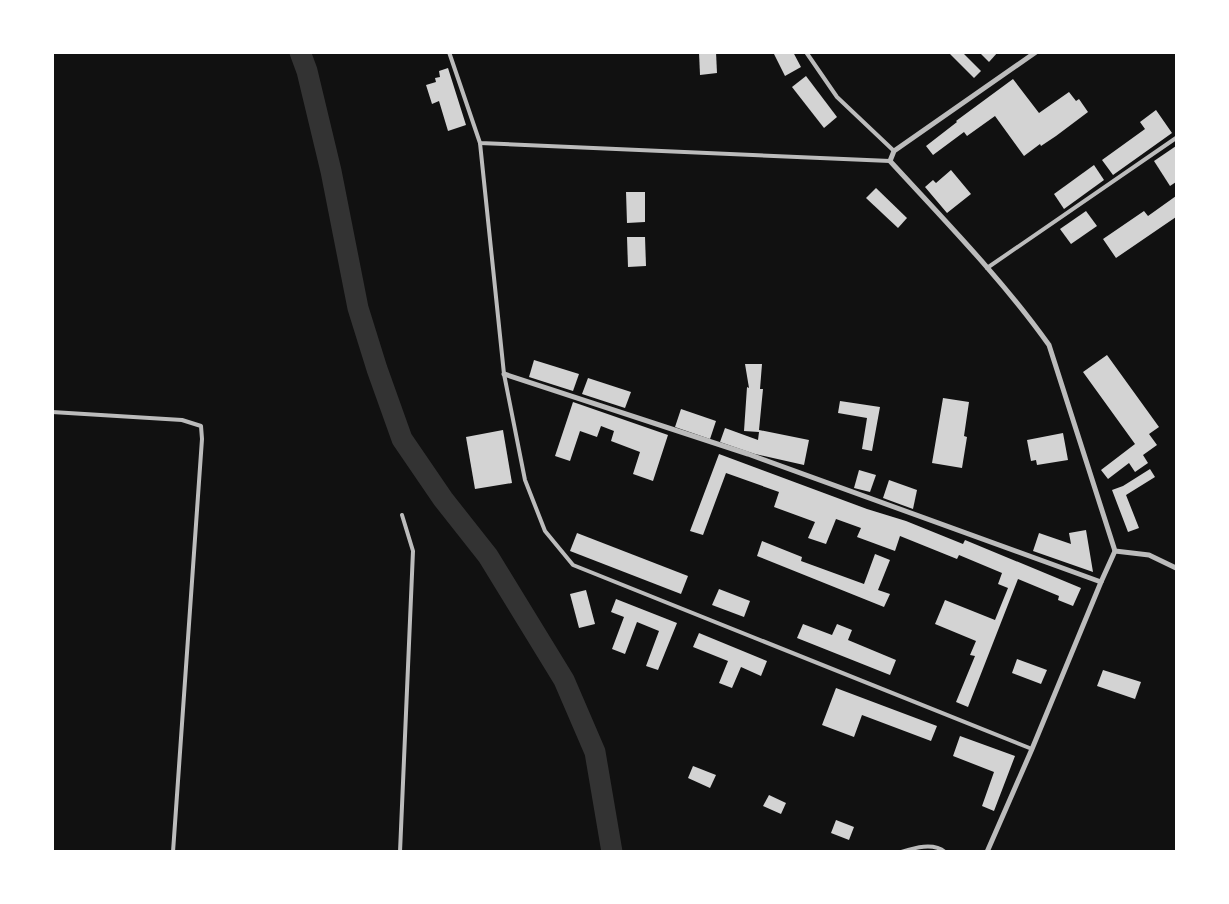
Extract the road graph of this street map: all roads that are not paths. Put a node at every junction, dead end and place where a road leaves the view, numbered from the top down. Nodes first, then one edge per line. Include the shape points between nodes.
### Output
1 (449, 52) edge
2 (806, 52) edge
3 (1036, 52) edge
4 (1176, 138) edge
5 (480, 143) junction
6 (894, 151) junction
7 (890, 162) junction
8 (986, 268) junction
9 (504, 374) junction
10 (52, 412) edge
11 (402, 515) dead end
12 (1115, 551) junction
13 (1176, 568) edge
14 (1101, 582) junction
15 (1032, 749) junction
16 (174, 852) edge
17 (400, 852) edge
18 (901, 852) edge
19 (945, 852) edge
20 (987, 852) edge

1 - 5 lane
2 - 6 lane via 837,97
3 - 6 street
4 - 8 lane
5 - 7 lane
5 - 9 lane
6 - 7 street
7 - 8 street
8 - 12 street via 1049,345
9 - 14 street via 748,454
9 - 15 lane via 525,480 545,531 573,565
10 - 16 lane via 182,420 201,426
11 - 17 lane via 413,551
12 - 13 street via 1150,555
12 - 14 street
14 - 15 street
15 - 20 street
18 - 19 lane via 922,846 940,848

